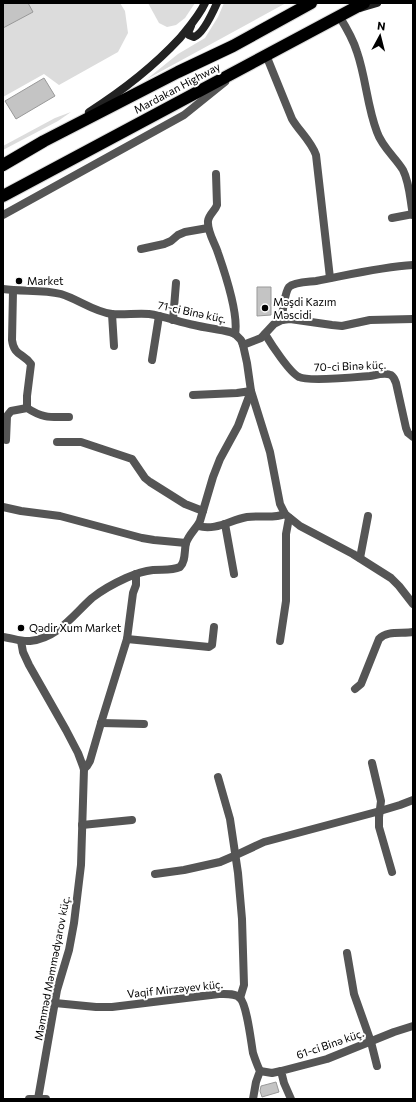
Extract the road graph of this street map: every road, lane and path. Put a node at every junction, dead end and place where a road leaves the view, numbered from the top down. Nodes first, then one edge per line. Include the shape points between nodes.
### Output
1 (205, 3) edge
2 (217, 3) edge
3 (310, 3) edge
4 (364, 3) edge
5 (377, 3) edge
6 (344, 14) junction
7 (191, 25) junction
8 (266, 55) junction
9 (242, 69) junction
10 (44, 141) junction
11 (3, 165) edge
12 (216, 174) dead end
13 (3, 196) edge
14 (3, 215) edge
15 (413, 215) edge
16 (392, 218) dead end
17 (208, 228) junction
18 (141, 249) dead end
19 (413, 264) edge
20 (330, 278) junction
21 (176, 283) dead end
22 (3, 289) edge
23 (12, 291) junction
24 (112, 314) junction
25 (159, 316) junction
26 (413, 319) edge
27 (174, 320) junction
28 (282, 320) junction
29 (235, 334) junction
30 (265, 334) junction
31 (243, 345) junction
32 (114, 346) dead end
33 (152, 360) dead end
34 (251, 391) junction
35 (193, 395) dead end
36 (28, 408) junction
37 (70, 417) dead end
38 (413, 437) edge
39 (6, 440) dead end
40 (57, 442) dead end
41 (3, 507) edge
42 (202, 511) junction
43 (287, 516) junction
44 (368, 516) dead end
45 (225, 524) junction
46 (198, 526) junction
47 (186, 543) junction
48 (360, 558) junction
49 (136, 574) junction
50 (234, 574) dead end
51 (413, 604) edge
52 (214, 628) dead end
53 (413, 632) edge
54 (3, 636) edge
55 (127, 639) junction
56 (21, 641) junction
57 (280, 641) dead end
58 (356, 689) dead end
59 (101, 723) junction
60 (144, 724) dead end
61 (372, 763) dead end
62 (84, 769) junction
63 (218, 777) dead end
64 (413, 800) edge
65 (380, 811) junction
66 (132, 820) dead end
67 (82, 825) junction
68 (234, 856) junction
69 (392, 872) dead end
70 (155, 874) dead end
71 (347, 953) dead end
72 (240, 998) junction
73 (55, 1003) junction
74 (413, 1026) edge
75 (371, 1042) junction
76 (377, 1066) dead end
77 (260, 1071) junction
78 (281, 1072) junction
79 (29, 1099) edge
80 (38, 1099) edge
81 (46, 1099) edge
82 (253, 1099) edge
83 (291, 1099) edge

1 - 7 main road
2 - 7 main road via 208,21 196,36 191,37 188,33
3 - 10 highway, Mardakan Highway via 233,46
4 - 6 highway, Mardakan Highway
5 - 6 main road
6 - 8 highway, Mardakan Highway
6 - 15 street via 358,52 377,133 406,178
7 - 10 main road via 163,55 131,83
8 - 9 highway, Mardakan Highway
8 - 20 street via 292,119 316,155
9 - 13 highway, Mardakan Highway
9 - 14 street via 184,115
10 - 11 highway, Mardakan Highway
12 - 17 street via 217,205 208,219
15 - 16 street
17 - 18 street via 184,232 164,244
17 - 29 street via 229,289 236,324
19 - 20 street
20 - 28 street via 289,287
21 - 27 street
22 - 23 street, 71-ci Binə küç.
23 - 24 street, 71-ci Binə küç. via 60,294
23 - 36 street via 13,347 31,364
24 - 25 street, 71-ci Binə küç.
24 - 32 street
25 - 27 street, 71-ci Binə küç.
25 - 33 street
26 - 28 street via 370,320 342,326
27 - 29 street, 71-ci Binə küç.
28 - 30 street via 268,328
29 - 31 street, 71-ci Binə küç.
30 - 31 street
30 - 38 street, 70-ci Binə küç. via 276,352 300,378 391,375 396,383 406,428
31 - 34 street
34 - 35 street via 237,394
34 - 42 street via 238,426 212,478
34 - 43 street via 270,452 280,504
36 - 37 street via 37,415
36 - 39 street via 11,411 8,416
40 - 42 street via 81,442 132,459 150,482 185,504
41 - 47 street via 60,516 142,538
42 - 46 street
43 - 45 street via 246,517
43 - 48 street
43 - 57 street via 286,601
44 - 48 street
45 - 46 street via 208,528
45 - 50 street
46 - 47 street
47 - 49 street via 180,567
48 - 51 street via 391,578
49 - 55 street
49 - 56 street via 93,597 63,627 48,636
52 - 55 street via 212,645 209,647
53 - 58 street via 389,633 378,639 361,684
54 - 56 street
55 - 59 street
56 - 62 street, Məmməd Məmmədyarov küç. via 29,665 66,730
59 - 60 street
59 - 62 street via 90,761
61 - 65 street via 380,797
62 - 67 street, Məmməd Məmmədyarov küç.
63 - 68 street via 230,819
64 - 65 street
65 - 68 street via 264,842
65 - 69 street via 379,827
66 - 67 street
67 - 73 street, Məmməd Məmmədyarov küç. via 81,865 74,923
68 - 70 street via 204,866
68 - 72 street via 242,920 244,985
71 - 75 street via 354,994
72 - 73 street, Vaqif Mirzəyev küç. via 219,994 112,1007
72 - 77 street via 250,1030 253,1054
73 - 80 street, Məmməd Məmmədyarov küç.
74 - 75 street, 61-ci Binə küç.
75 - 76 street
75 - 78 street, 61-ci Binə küç. via 327,1059
77 - 78 street, 61-ci Binə küç.
77 - 82 street
78 - 83 street
79 - 80 street
80 - 81 street

